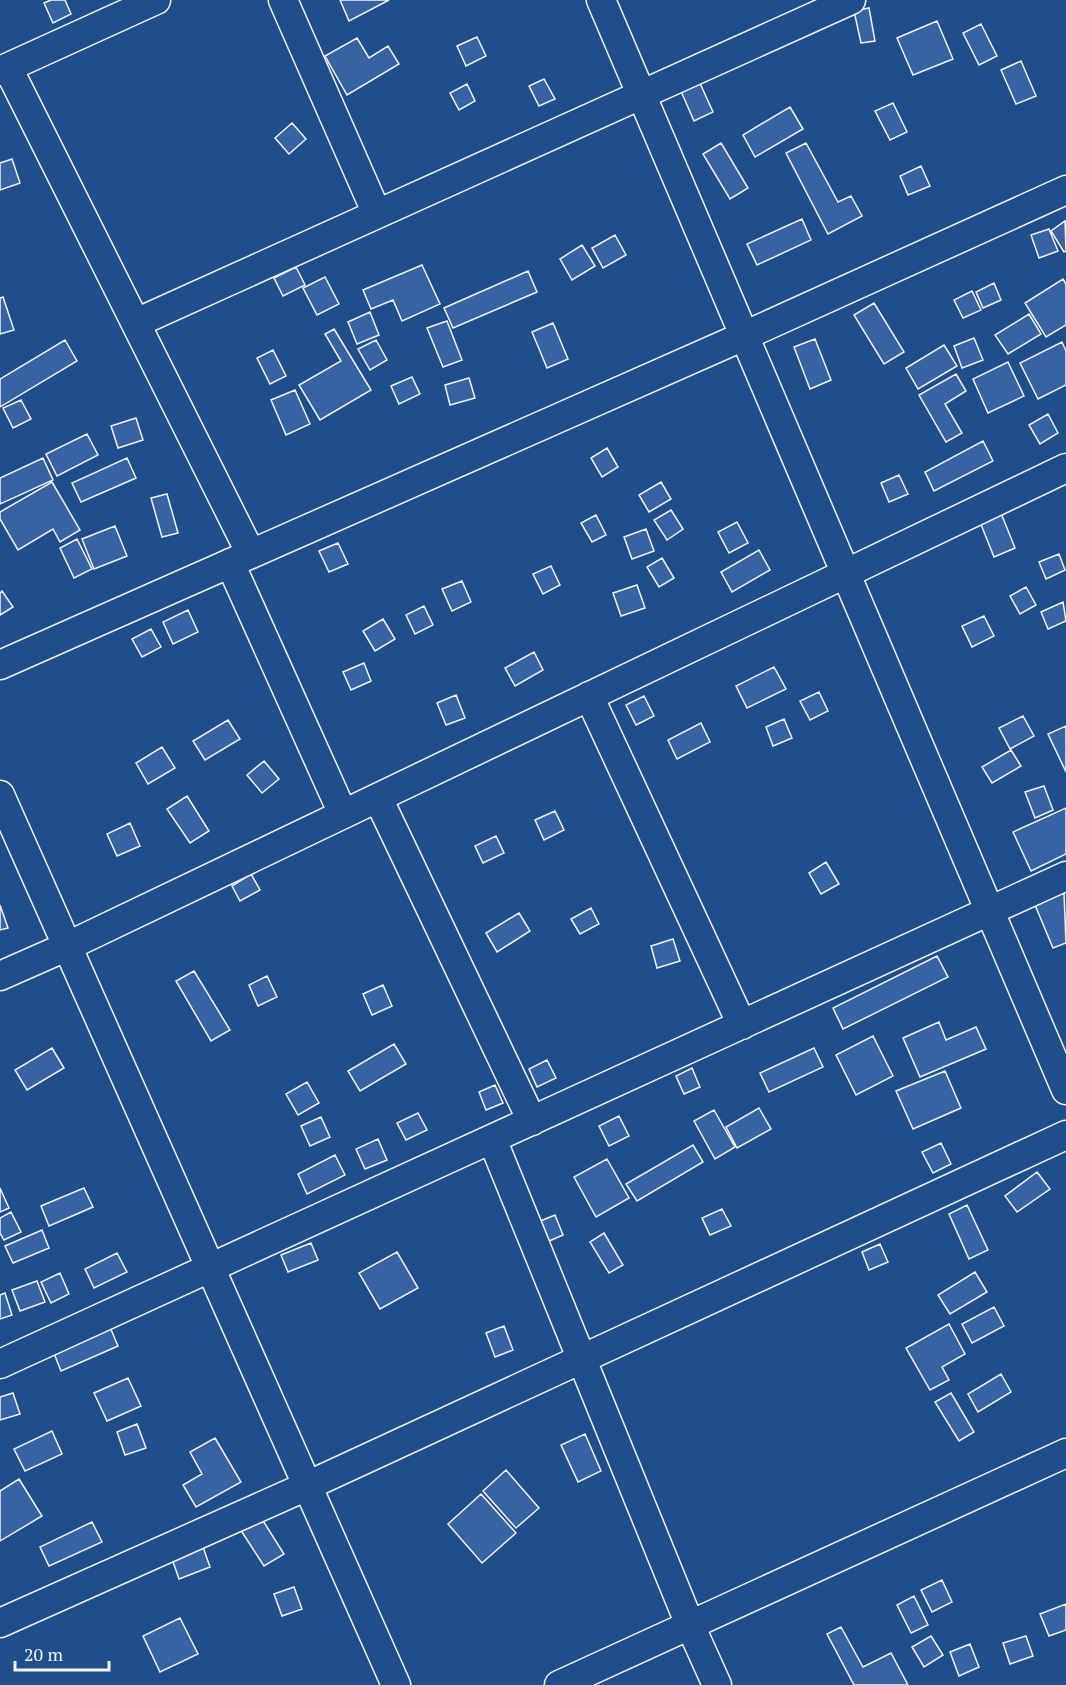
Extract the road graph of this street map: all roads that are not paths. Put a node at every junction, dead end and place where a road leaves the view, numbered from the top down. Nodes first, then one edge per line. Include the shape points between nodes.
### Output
1 (156, 0) edge
2 (283, 0) edge
3 (601, 0) edge
4 (851, 0) edge
5 (4, 69) edge
6 (641, 95) junction
7 (1066, 190) edge
8 (377, 213) junction
9 (135, 323) junction
10 (744, 336) junction
11 (1066, 468) edge
12 (240, 558) junction
13 (845, 573) junction
14 (0, 664) edge
15 (589, 696) junction
16 (0, 795) edge
17 (378, 798) junction
18 (343, 814) junction
19 (1066, 876) edge
20 (990, 912) junction
21 (68, 946) junction
22 (0, 975) edge
23 (742, 1025) junction
24 (1066, 1090) edge
25 (532, 1121) junction
26 (1066, 1136) edge
27 (492, 1139) junction
28 (210, 1268) junction
29 (582, 1359) junction
30 (0, 1364) edge
31 (1066, 1453) edge
32 (307, 1486) junction
33 (0, 1623) edge
34 (690, 1625) junction
35 (396, 1685) edge
36 (559, 1685) edge
37 (717, 1685) edge

1 - 5 street
2 - 8 street
3 - 6 street
4 - 6 street
5 - 9 street
6 - 8 street
6 - 10 street
7 - 10 street
8 - 9 street
9 - 12 street
10 - 12 street
10 - 13 street
11 - 13 street
12 - 14 street
12 - 18 street
13 - 15 street
13 - 20 street
15 - 17 street
15 - 23 street
16 - 21 street
17 - 18 street
17 - 25 street
18 - 21 street
19 - 20 street
20 - 23 street
20 - 24 street
21 - 22 street
21 - 28 street
23 - 25 street
25 - 27 street
26 - 29 street
27 - 28 street
27 - 29 street
28 - 30 street
28 - 32 street
29 - 32 street
29 - 34 street
31 - 34 street
32 - 33 street
32 - 35 street
34 - 36 street
34 - 37 street

